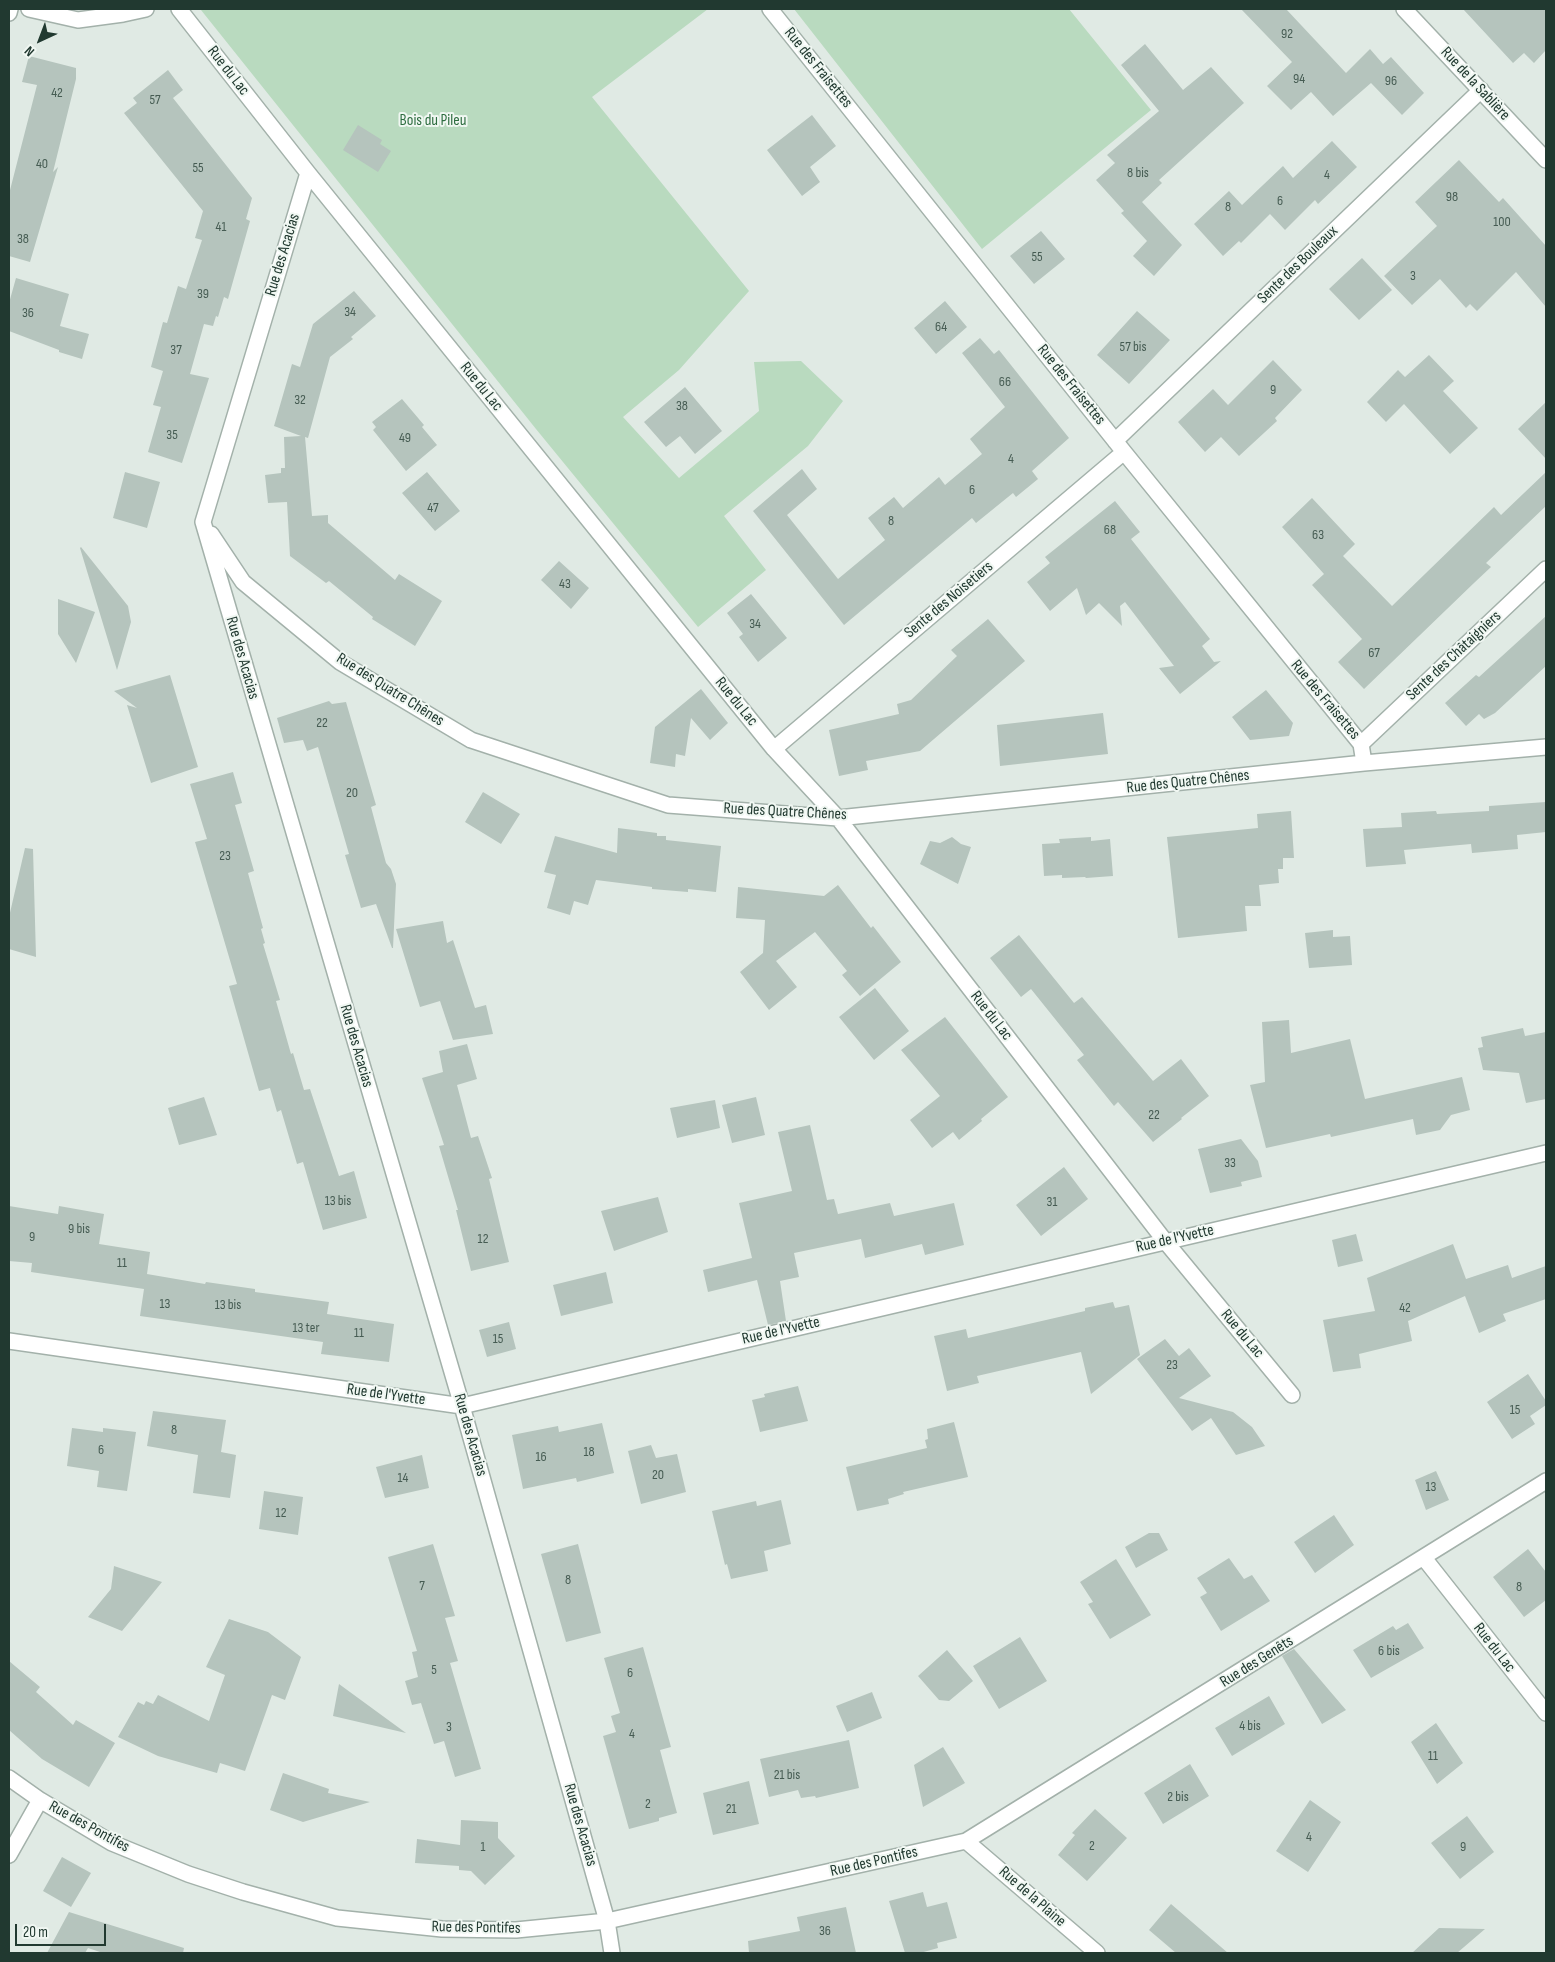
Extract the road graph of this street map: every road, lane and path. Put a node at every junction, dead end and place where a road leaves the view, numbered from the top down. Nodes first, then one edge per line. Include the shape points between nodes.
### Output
1 (10, 9) edge
2 (29, 9) edge
3 (146, 9) edge
4 (179, 9) edge
5 (770, 9) edge
6 (1404, 9) edge
7 (9, 13) edge
8 (1481, 90) junction
9 (1546, 160) edge
10 (308, 173) junction
11 (1120, 446) junction
12 (203, 522) junction
13 (1546, 569) edge
14 (1362, 744) junction
15 (1546, 747) edge
16 (774, 749) junction
17 (1364, 763) junction
18 (838, 818) junction
19 (1546, 1153) edge
20 (1165, 1241) junction
21 (9, 1341) edge
22 (1292, 1395) dead end
23 (462, 1406) junction
24 (1546, 1482) edge
25 (1424, 1558) junction
26 (1546, 1713) edge
27 (9, 1778) edge
28 (40, 1800) junction
29 (966, 1841) junction
30 (9, 1855) edge
31 (607, 1921) junction
32 (612, 1953) edge
33 (1097, 1953) edge

1 - 7 street
2 - 3 street via 78,20
4 - 10 street, Rue du Lac
5 - 11 street, Rue des Fraisettes
6 - 8 street, Rue de la Sablière
8 - 9 street, Rue de la Sablière
8 - 11 street, Sente des Bouleaux
10 - 12 street, Rue des Acacias
10 - 16 street, Rue du Lac
11 - 14 street, Rue des Fraisettes
11 - 16 street, Sente des Noisetiers
12 - 18 street, Rue des Quatre Chênes via 243,582 340,662 471,740 668,805
12 - 23 street, Rue des Acacias
13 - 14 street, Sente des Châtaigniers
14 - 17 street, Rue des Fraisettes
15 - 17 street, Rue des Quatre Chênes
16 - 18 street, Rue du Lac
17 - 18 street, Rue des Quatre Chênes
18 - 20 street, Rue du Lac
19 - 20 street, Rue de l'Yvette
20 - 22 street, Rue du Lac
20 - 23 street, Rue de l'Yvette
21 - 23 street, Rue de l'Yvette
23 - 31 street, Rue des Acacias
24 - 25 street, Rue des Genêts
25 - 26 street, Rue du Lac
25 - 29 street, Rue des Genêts
27 - 28 street, Rue des Pontifes
28 - 30 street
28 - 31 street, Rue des Pontifes via 112,1843 137,1853 243,1892 337,1918 451,1930 516,1930
29 - 31 street, Rue des Pontifes
29 - 33 street, Rue de la Plaine
31 - 32 street, Rue des Acacias

